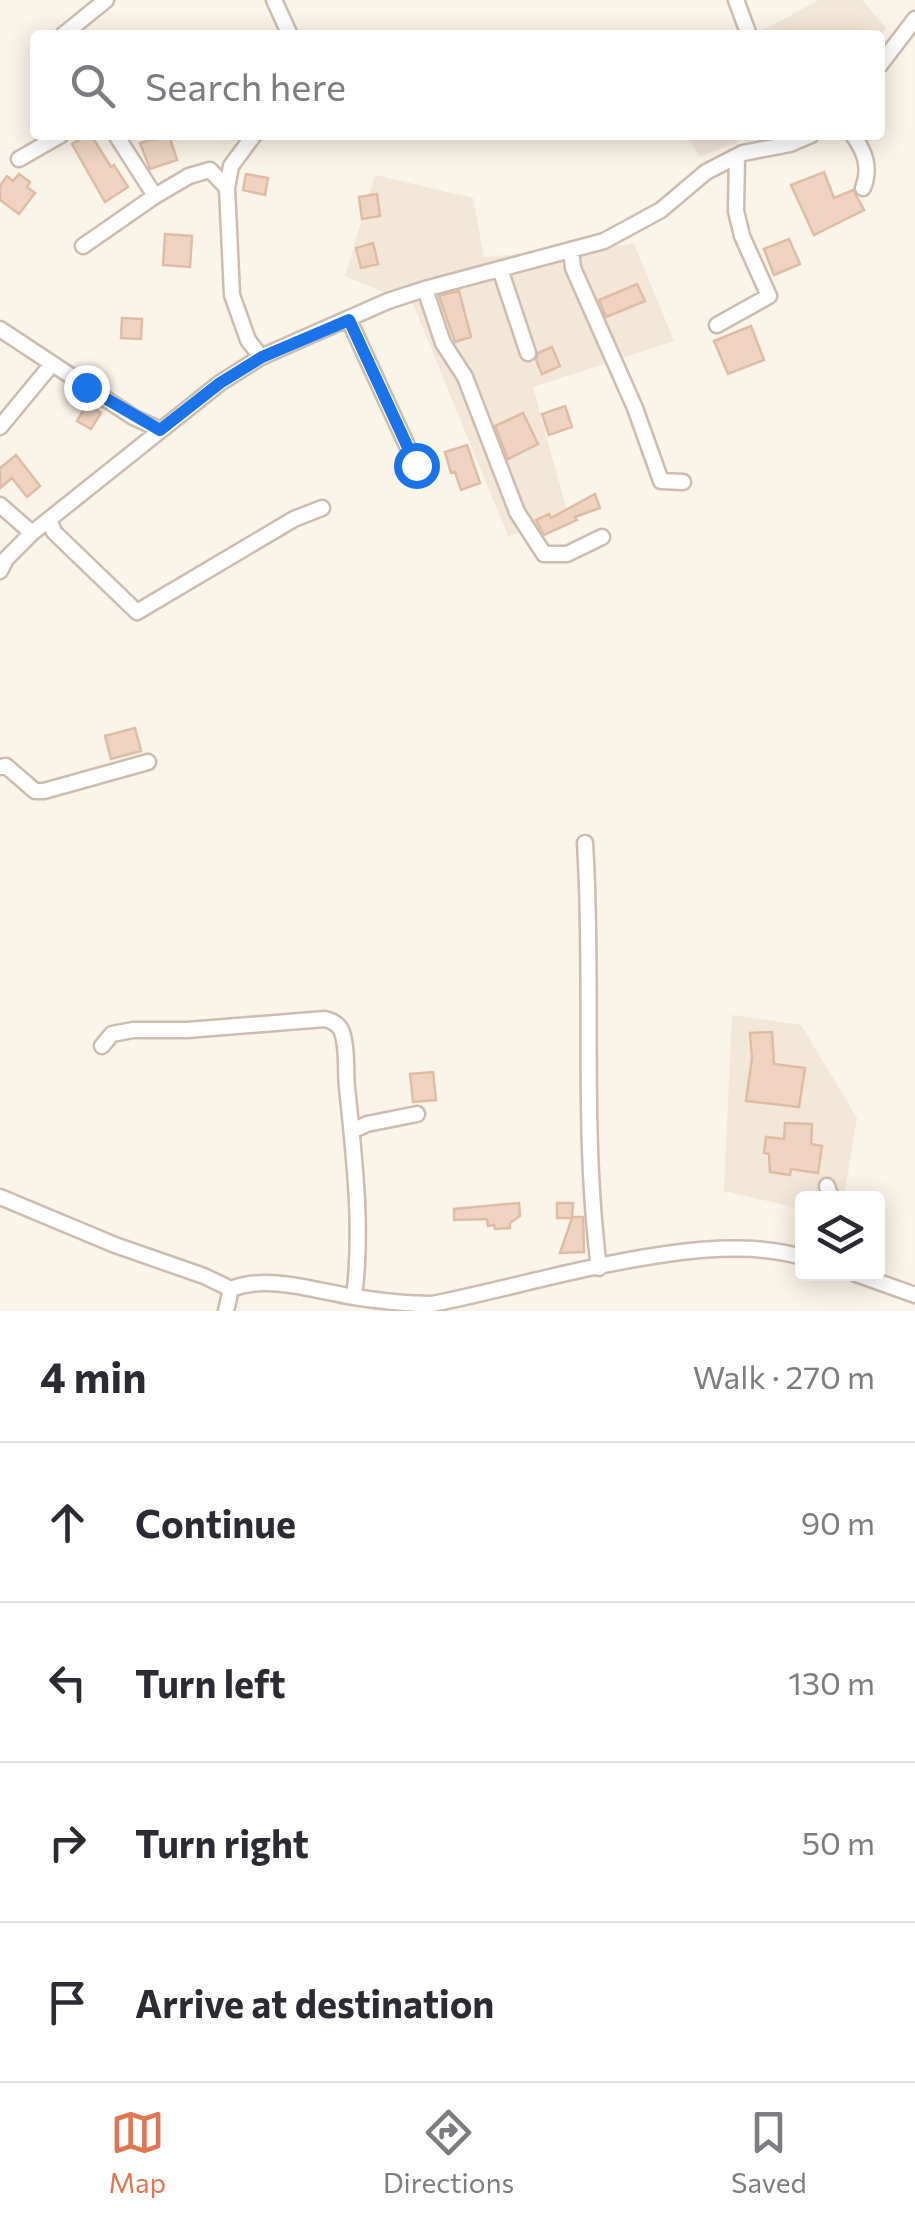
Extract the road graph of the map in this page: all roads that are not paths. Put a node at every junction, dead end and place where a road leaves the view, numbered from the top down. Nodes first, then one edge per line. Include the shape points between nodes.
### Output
1 (106, 0) edge
2 (274, 0) edge
3 (736, 0) edge
4 (915, 20) edge
5 (69, 30) edge
6 (288, 30) edge
7 (747, 30) edge
8 (885, 59) edge
9 (52, 140) edge
10 (119, 140) edge
11 (250, 140) edge
12 (799, 140) edge
13 (856, 140) edge
14 (737, 156) junction
15 (19, 159) dead end
16 (227, 188) junction
17 (863, 188) dead end
18 (155, 196) junction
19 (82, 246) dead end
20 (571, 250) junction
21 (500, 269) junction
22 (425, 289) junction
23 (349, 320) junction
24 (717, 324) dead end
25 (0, 330) edge
26 (528, 353) dead end
27 (262, 357) junction
28 (52, 364) junction
29 (0, 427) edge
30 (160, 430) junction
31 (416, 465) dead end
32 (683, 482) dead end
33 (0, 504) edge
34 (322, 508) dead end
35 (49, 519) junction
36 (32, 533) junction
37 (602, 537) dead end
38 (0, 571) edge
39 (148, 762) dead end
40 (0, 767) edge
41 (584, 844) dead end
42 (102, 1046) dead end
43 (417, 1114) dead end
44 (352, 1131) junction
45 (0, 1197) edge
46 (795, 1256) edge
47 (599, 1268) junction
48 (876, 1281) edge
49 (232, 1290) junction
50 (915, 1295) edge
51 (354, 1297) junction
52 (226, 1311) edge

1 - 5 street
2 - 6 street
3 - 7 street
4 - 8 street
9 - 15 street
10 - 18 street
11 - 16 street via 230,166
12 - 14 street
13 - 17 street via 866,161
14 - 20 street via 661,210 604,241
14 - 24 street via 742,236 770,296
16 - 18 street via 210,170
16 - 27 street via 232,295 248,340
18 - 19 street
20 - 21 street
20 - 32 street via 661,481
21 - 22 street
21 - 26 street
22 - 23 street
22 - 37 street via 538,549 567,554
23 - 27 street
23 - 31 street
25 - 28 street
27 - 30 street
28 - 29 street
28 - 30 street
30 - 35 street
33 - 36 street
34 - 35 street via 294,518 137,612 54,532
35 - 36 street
36 - 38 street
39 - 40 street via 44,791
41 - 47 street
42 - 44 street via 112,1034 133,1030 325,1018 341,1030
43 - 44 street
44 - 51 street
45 - 49 street
46 - 47 street via 742,1249 682,1252
47 - 51 street via 432,1304
48 - 50 street
49 - 51 street via 272,1284
49 - 52 street

